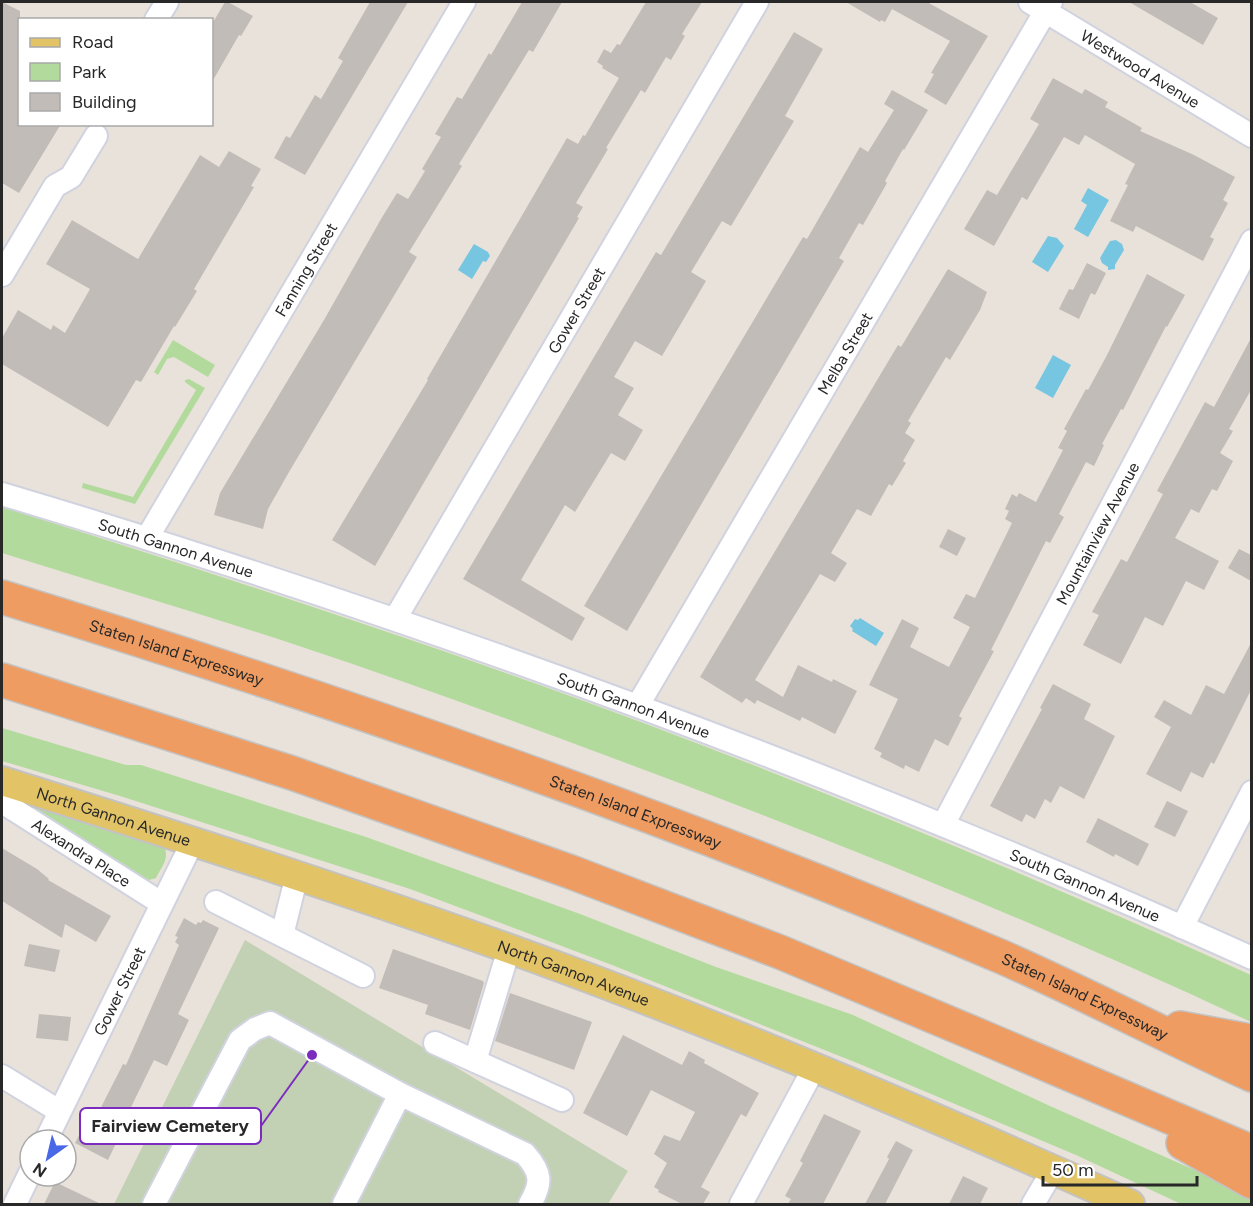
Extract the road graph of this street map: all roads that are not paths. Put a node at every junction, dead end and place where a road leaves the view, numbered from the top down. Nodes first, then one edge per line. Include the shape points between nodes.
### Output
1 (167, 2) edge
2 (465, 2) edge
3 (757, 2) edge
4 (1042, 5) edge
5 (157, 18) edge
6 (96, 135) dead end
7 (1251, 136) edge
8 (1251, 241) edge
9 (2, 275) edge
10 (2, 494) edge
11 (147, 538) junction
12 (2, 597) edge
13 (395, 618) junction
14 (2, 680) edge
15 (638, 705) junction
16 (2, 781) edge
17 (1251, 792) edge
18 (2, 802) edge
19 (943, 825) junction
20 (193, 841) junction
21 (297, 875) junction
22 (216, 902) dead end
23 (161, 903) junction
24 (1182, 927) junction
25 (282, 935) junction
26 (509, 949) junction
27 (1251, 958) edge
28 (363, 976) dead end
29 (1141, 1021) junction
30 (435, 1043) dead end
31 (1251, 1043) edge
32 (475, 1061) junction
33 (814, 1068) junction
34 (1054, 1068) junction
35 (1251, 1075) edge
36 (2, 1076) edge
37 (400, 1094) junction
38 (562, 1100) dead end
39 (59, 1111) junction
40 (51, 1128) edge
41 (1251, 1152) edge
42 (1053, 1170) junction
43 (1251, 1182) edge
44 (23, 1188) edge
45 (15, 1204) edge
46 (154, 1204) edge
47 (344, 1204) edge
48 (530, 1204) edge
49 (741, 1204) edge
50 (1034, 1204) edge
51 (1130, 1204) edge

1 - 5 street
2 - 11 street, Fanning Street
3 - 13 street, Gower Street
4 - 7 street, Westwood Avenue
4 - 15 street, Melba Street
6 - 9 street via 71,177 55,186
8 - 19 street, Mountainview Avenue
10 - 11 street, South Gannon Avenue
11 - 13 street, South Gannon Avenue
12 - 29 highway, Staten Island Expressway via 245,673 592,794 936,930
13 - 15 street, South Gannon Avenue
14 - 34 highway via 282,770 572,872 780,952
15 - 19 street, South Gannon Avenue
16 - 20 main road, North Gannon Avenue
17 - 24 street
18 - 23 street, Alexandra Place
19 - 24 street, South Gannon Avenue
20 - 21 main road, North Gannon Avenue
20 - 23 street, Gower Street
21 - 25 street
21 - 26 main road, North Gannon Avenue
22 - 25 street
23 - 39 street, Gower Street
24 - 27 street, South Gannon Avenue
25 - 28 street
26 - 32 street
26 - 33 main road, North Gannon Avenue
29 - 31 highway
29 - 35 highway, Staten Island Expressway
30 - 32 street
32 - 38 street
33 - 42 main road, North Gannon Avenue
33 - 49 street
34 - 41 highway
34 - 43 highway
36 - 39 street
37 - 46 street via 270,1023 255,1029 240,1040
37 - 47 street
37 - 48 street via 525,1154 537,1167 539,1176
39 - 40 street, Gower Street
42 - 50 street
42 - 51 main road, North Gannon Avenue
44 - 45 street

